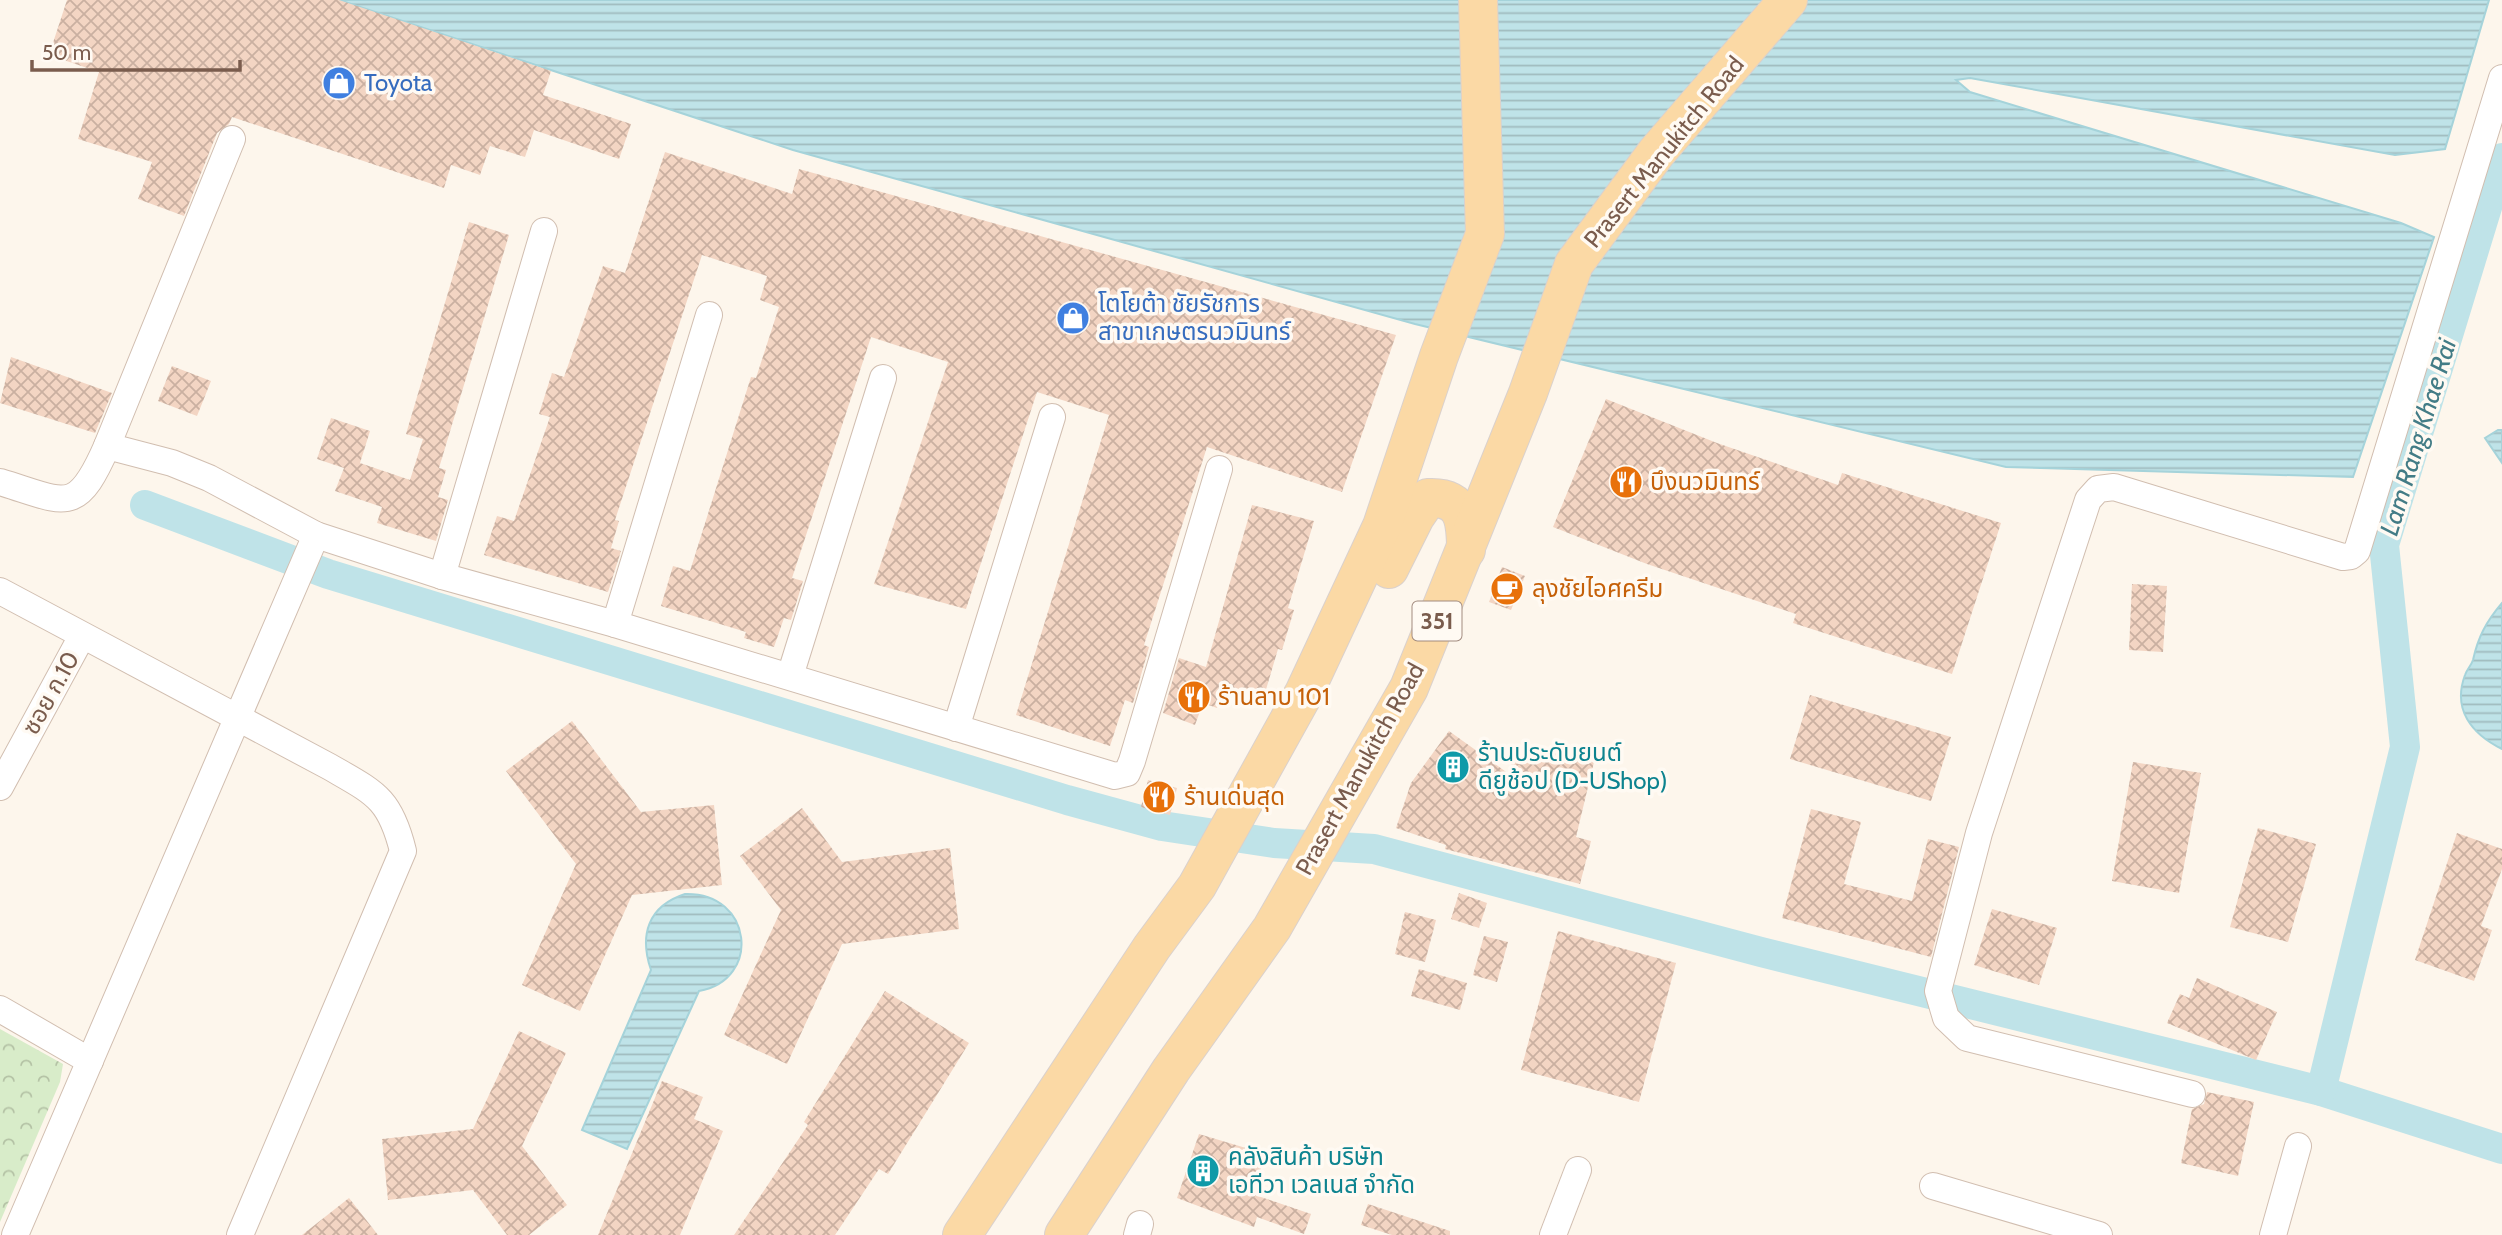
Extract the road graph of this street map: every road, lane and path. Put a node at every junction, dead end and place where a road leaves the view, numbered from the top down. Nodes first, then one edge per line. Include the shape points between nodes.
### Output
1 (1478, 0) edge
2 (1788, 0) edge
3 (2502, 78) edge
4 (232, 139) dead end
5 (544, 231) dead end
6 (709, 315) dead end
7 (883, 378) dead end
8 (1052, 417) dead end
9 (107, 446) junction
10 (1219, 469) dead end
11 (0, 482) edge
12 (1466, 550) junction
13 (307, 555) junction
14 (442, 576) junction
15 (0, 591) edge
16 (615, 624) junction
17 (82, 636) junction
18 (790, 676) junction
19 (238, 719) junction
20 (956, 728) junction
21 (0, 787) edge
22 (1228, 838) junction
23 (0, 1009) edge
24 (90, 1061) junction
25 (2192, 1094) dead end
26 (2298, 1146) dead end
27 (1578, 1170) dead end
28 (1933, 1186) dead end
29 (15, 1235) edge
30 (240, 1235) edge
31 (962, 1235) edge
32 (1065, 1235) edge
33 (1553, 1235) edge
34 (2099, 1235) edge
35 (2273, 1235) edge

1 - 22 main road via 1485,234 1382,526 1304,693
2 - 12 main road, Prasert Manukitch Road / 351 via 1656,153 1574,264
3 - 25 street via 2357,551 2343,556 2114,487 2098,489 2088,500 1979,833 1940,998 1947,1018 1967,1038
4 - 9 street
5 - 14 street
6 - 16 street
7 - 18 street
8 - 20 street
9 - 11 street via 86,488 72,500
9 - 13 street via 209,478
10 - 20 street via 1127,773 1103,775
12 - 22 main road via 1466,523 1456,504 1428,498 1262,816
12 - 32 main road, Prasert Manukitch Road / 351 via 1409,688 1272,928 1171,1070
13 - 14 street
13 - 19 street
14 - 16 street
15 - 17 street
16 - 18 street
17 - 19 street
17 - 21 street, ซอย ก.10
18 - 20 street
19 - 24 street
19 - 30 street via 368,789 387,805 403,851
22 - 31 main road
23 - 24 street
24 - 29 street
26 - 35 street
27 - 33 street
28 - 34 street

